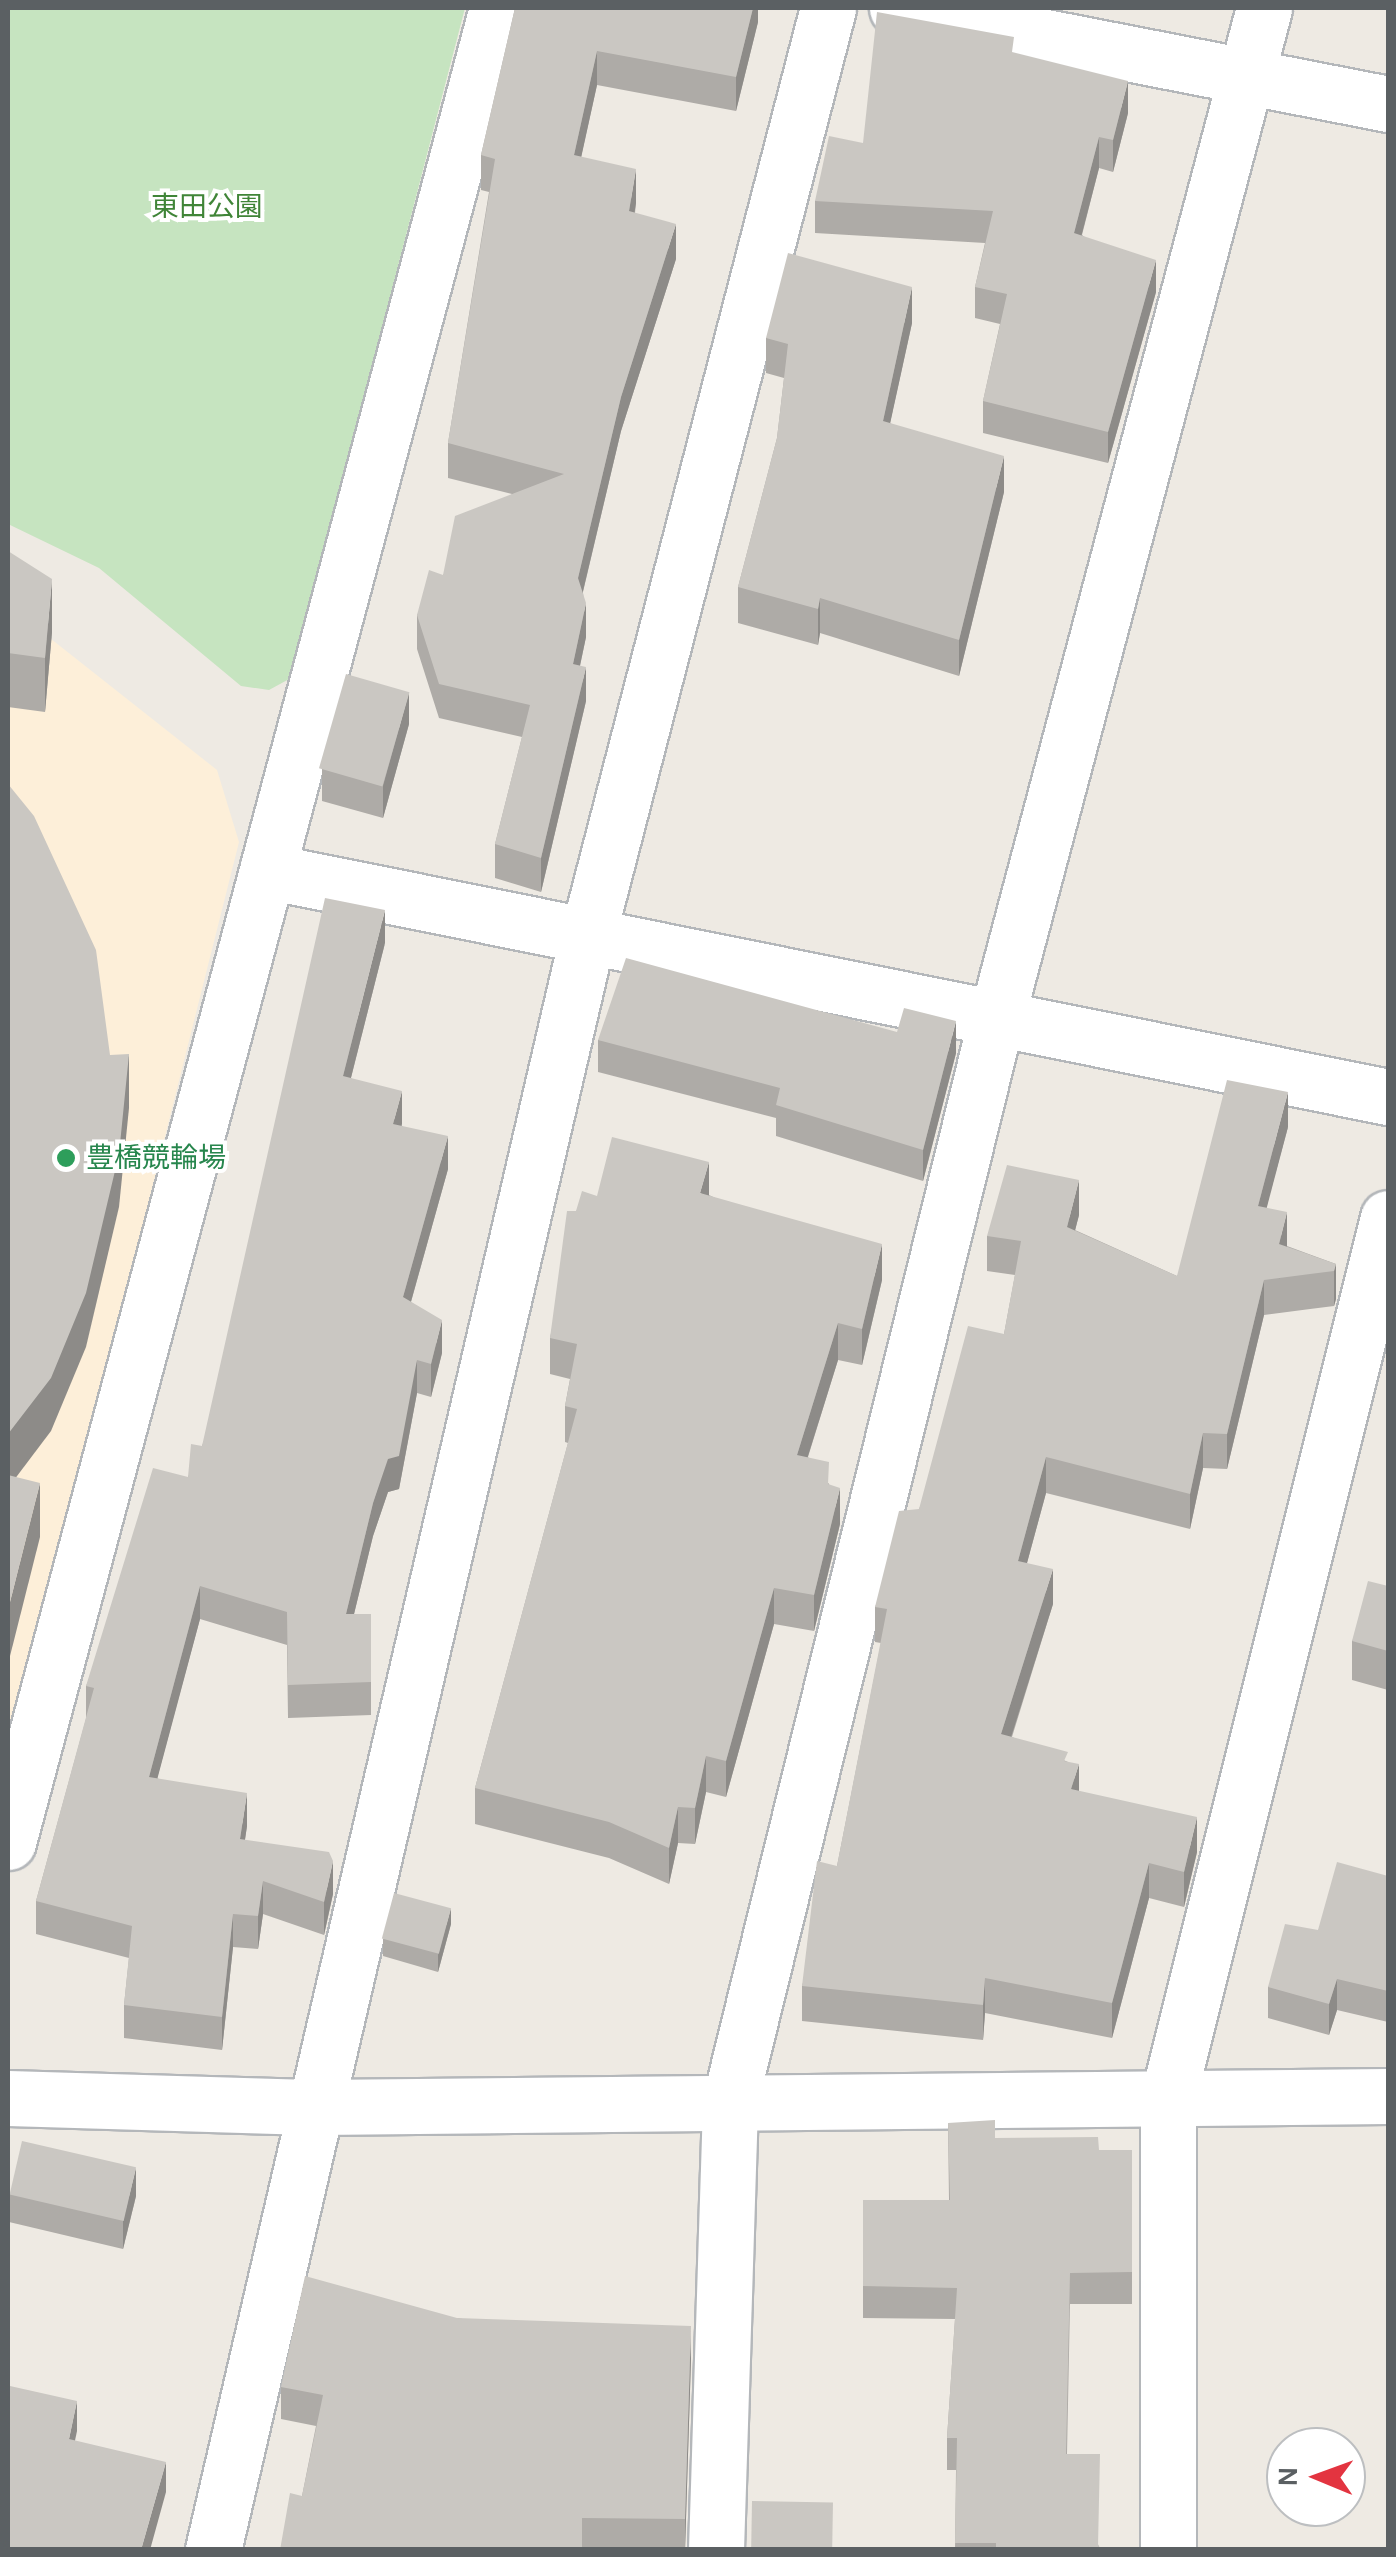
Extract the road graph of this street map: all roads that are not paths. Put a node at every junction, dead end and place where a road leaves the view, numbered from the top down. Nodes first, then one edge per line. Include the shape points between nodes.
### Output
1 (497, 8) edge
2 (828, 8) edge
3 (897, 8) edge
4 (1264, 8) edge
5 (1246, 77) junction
6 (1388, 104) edge
7 (267, 871) junction
8 (587, 938) junction
9 (998, 1016) junction
10 (1388, 1097) edge
11 (1388, 1218) edge
12 (8, 1842) edge
13 (1388, 2096) edge
14 (8, 2098) edge
15 (1168, 2098) junction
16 (730, 2101) junction
17 (318, 2107) junction
18 (214, 2550) edge
19 (716, 2550) edge
20 (1168, 2550) edge

1 - 7 street
2 - 8 street
3 - 5 street
4 - 5 street
5 - 6 street
5 - 9 street
7 - 8 street
7 - 12 street
8 - 9 street
8 - 17 street
9 - 10 street
9 - 16 street
11 - 15 street
13 - 15 street
14 - 17 street
15 - 16 street
15 - 20 street
16 - 17 street
16 - 19 street
17 - 18 street

